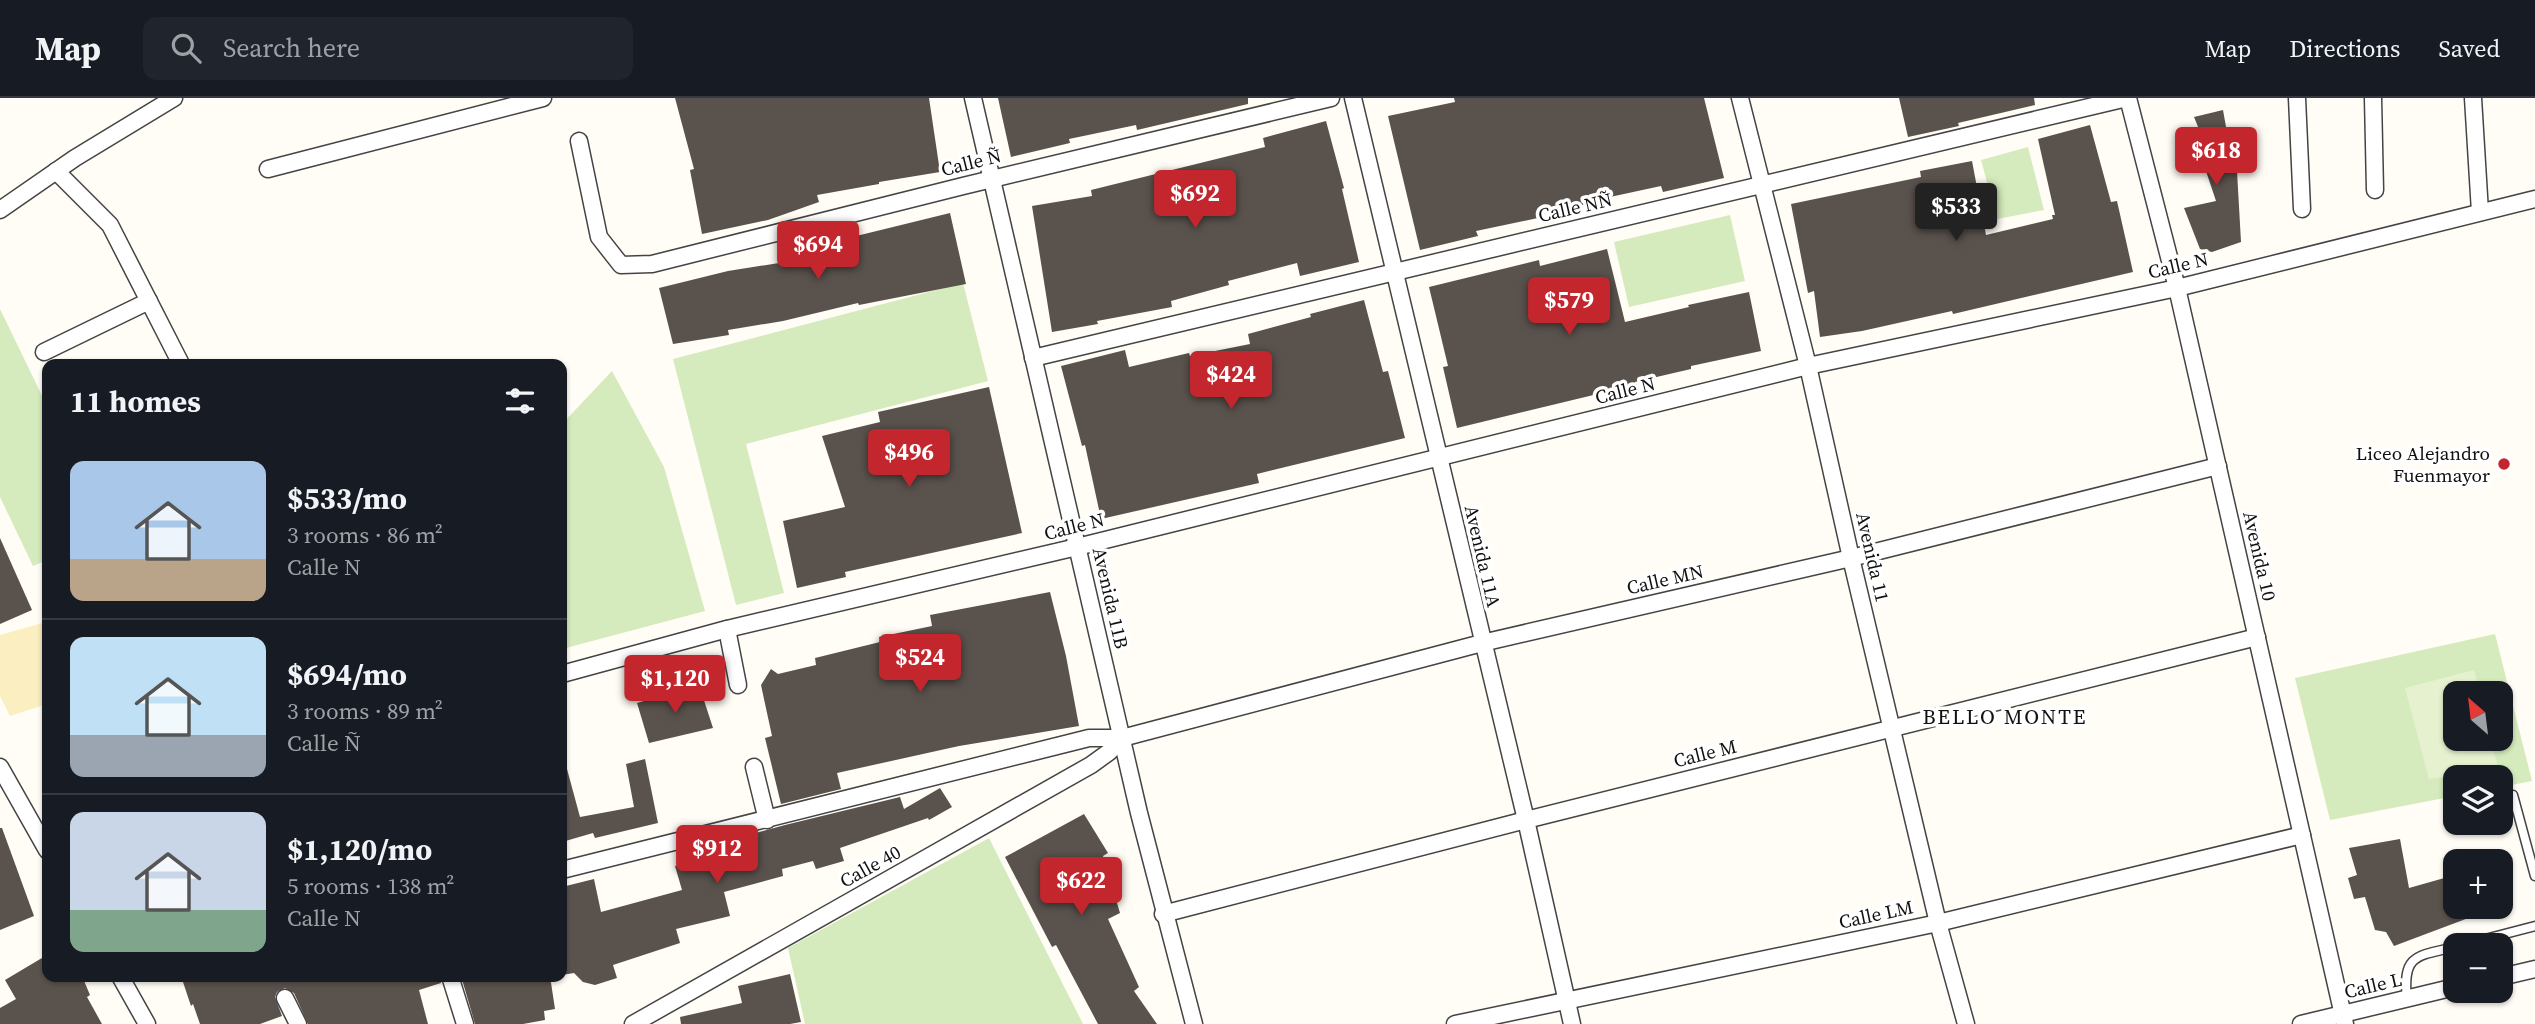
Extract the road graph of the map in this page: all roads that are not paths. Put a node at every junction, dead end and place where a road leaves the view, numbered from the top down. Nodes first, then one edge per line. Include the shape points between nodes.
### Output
1 (174, 98) edge
2 (543, 98) edge
3 (973, 98) edge
4 (1331, 98) edge
5 (1353, 98) edge
6 (1740, 98) edge
7 (2127, 98) edge
8 (2297, 98) edge
9 (2373, 98) edge
10 (2473, 98) edge
11 (579, 141) dead end
12 (268, 169) dead end
13 (56, 171) junction
14 (992, 179) junction
15 (1761, 185) junction
16 (2375, 190) dead end
17 (2535, 199) edge
18 (2302, 209) dead end
19 (0, 210) edge
20 (2480, 212) junction
21 (1395, 272) junction
22 (2177, 288) junction
23 (149, 301) junction
24 (44, 352) dead end
25 (1033, 358) junction
26 (178, 359) edge
27 (1808, 366) junction
28 (1439, 457) junction
29 (2218, 466) junction
30 (1077, 547) junction
31 (1851, 558) junction
32 (726, 629) junction
33 (2257, 637) junction
34 (1482, 643) junction
35 (567, 673) edge
36 (738, 685) dead end
37 (1892, 728) junction
38 (1122, 738) junction
39 (0, 767) edge
40 (754, 767) dead end
41 (2513, 795) dead end
42 (767, 820) junction
43 (1526, 820) junction
44 (2302, 835) junction
45 (42, 841) edge
46 (567, 869) edge
47 (2535, 876) edge
48 (1163, 914) junction
49 (1938, 923) junction
50 (2535, 926) edge
51 (2508, 933) edge
52 (2443, 950) edge
53 (2535, 969) edge
54 (2513, 974) edge
55 (123, 982) edge
56 (452, 982) edge
57 (2443, 991) edge
58 (285, 998) dead end
59 (2407, 999) junction
60 (1566, 1001) junction
61 (2344, 1019) edge
62 (147, 1024) edge
63 (298, 1024) edge
64 (465, 1024) edge
65 (633, 1024) edge
66 (1194, 1024) edge
67 (1455, 1024) edge
68 (1572, 1024) edge
69 (1966, 1024) edge
70 (2301, 1024) edge

1 - 13 street
2 - 12 street
3 - 14 street, Avenida 11B
4 - 14 street, Calle Ñ
5 - 21 street, Avenida 11A
6 - 15 street, Avenida 11
7 - 15 street, Calle NÑ
7 - 22 street, Avenida 10
8 - 18 street
9 - 16 street
10 - 20 street
11 - 14 street, Calle Ñ via 599,237 621,265 652,264
13 - 19 street
13 - 23 street via 110,225
14 - 25 street, Avenida 11B
15 - 21 street, Calle NÑ
15 - 27 street, Avenida 11
17 - 20 street, Calle N
20 - 22 street, Calle N
21 - 25 street, Calle NÑ
21 - 28 street, Avenida 11A
22 - 27 street, Calle N
22 - 29 street, Avenida 10
23 - 24 street
23 - 26 street
25 - 30 street, Avenida 11B
27 - 28 street, Calle N
27 - 31 street, Avenida 11
28 - 30 street, Calle N
28 - 34 street, Avenida 11A
29 - 31 street, Calle MN
29 - 33 street, Avenida 10
30 - 32 street, Calle N
30 - 38 street, Avenida 11B
31 - 34 street, Calle MN
31 - 37 street, Avenida 11
32 - 35 street, Calle N
32 - 36 street
33 - 37 street, Calle M
33 - 44 street, Avenida 10
34 - 38 street, Calle MN
34 - 43 street, Avenida 11A
37 - 43 street, Calle M
37 - 49 street, Avenida 11
38 - 42 street via 1088,738
38 - 48 street, Avenida 11B
38 - 65 street, Calle 40 via 1091,765
39 - 45 street
40 - 42 street
41 - 47 lane
42 - 46 street
43 - 48 street, Calle M
43 - 60 street, Avenida 11A
44 - 49 street, Calle LM
44 - 61 street, Avenida 10
48 - 66 street, Avenida 11B
49 - 60 street, Calle LM
49 - 69 street, Avenida 11
50 - 51 lane
52 - 59 lane via 2421,955 2406,969
53 - 54 street
55 - 62 street
56 - 64 street
57 - 59 street, Calle L
58 - 63 street
59 - 61 street, Calle L
60 - 67 street, Calle LM
60 - 68 street, Avenida 11A
61 - 70 street, Calle L

